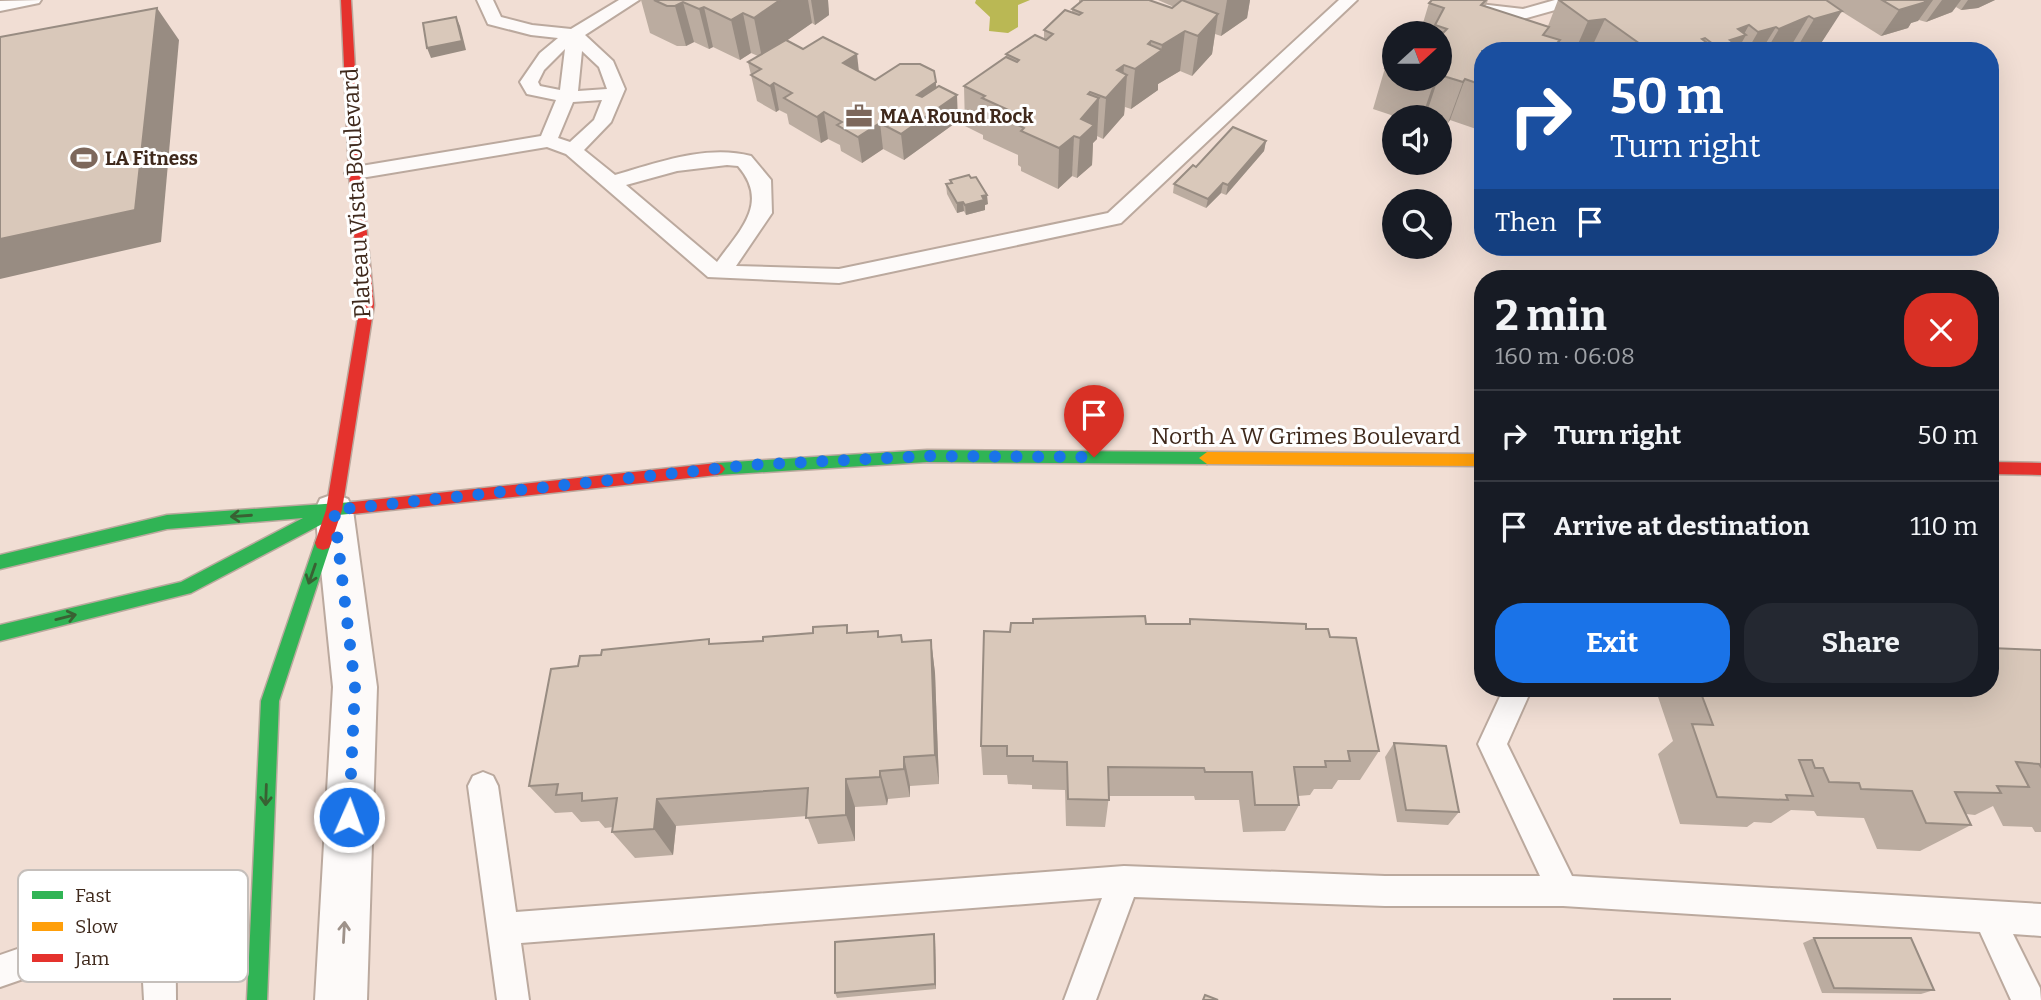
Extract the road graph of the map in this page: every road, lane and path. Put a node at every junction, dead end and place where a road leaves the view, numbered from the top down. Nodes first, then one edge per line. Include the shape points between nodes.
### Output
1 (33, 0) edge
2 (346, 0) edge
3 (485, 0) edge
4 (631, 0) edge
5 (1349, 0) edge
6 (1452, 0) edge
7 (1574, 0) edge
8 (0, 6) edge
9 (574, 34) junction
10 (614, 94) junction
11 (568, 97) junction
12 (548, 141) junction
13 (573, 150) junction
14 (355, 173) junction
15 (611, 183) junction
16 (721, 272) junction
17 (1474, 460) edge
18 (1999, 468) edge
19 (2041, 469) edge
20 (334, 510) junction
21 (0, 562) edge
22 (0, 633) edge
23 (1514, 697) edge
24 (483, 786) dead end
25 (1124, 881) junction
26 (1563, 891) junction
27 (1989, 917) junction
28 (2041, 920) edge
29 (503, 929) junction
30 (18, 965) edge
31 (0, 971) edge
32 (160, 982) edge
33 (160, 1000) edge
34 (257, 1000) edge
35 (341, 1000) edge
36 (513, 1000) edge
37 (1080, 1000) edge
38 (2028, 1000) edge

1 - 8 lane
2 - 14 main road, Plateau Vista Boulevard
3 - 9 lane via 494,20
4 - 9 lane
5 - 16 lane via 1114,218 839,276
6 - 7 lane via 1458,5 1523,13
9 - 10 lane via 607,65
9 - 11 lane via 575,68
9 - 11 lane via 534,69 529,82 533,90
10 - 11 lane
10 - 13 lane via 602,122
11 - 12 lane
12 - 13 lane
12 - 14 lane
13 - 15 lane
14 - 20 main road, Plateau Vista Boulevard via 366,305
15 - 16 lane via 715,272
15 - 16 lane via 717,157 744,160 761,180 762,213
17 - 20 main road, North A W Grimes Boulevard via 927,456 750,465
18 - 19 main road
20 -> 21 main road, North A W Grimes Boulevard via 167,522
22 -> 20 main road, North A W Grimes Boulevard via 185,588
20 -> 34 main road, Plateau Vista Boulevard via 270,701
35 -> 20 street, Plateau Vista Boulevard via 355,687
23 - 26 lane via 1492,744
24 - 29 lane
25 - 26 lane via 1385,891
25 - 29 lane
25 - 37 lane
26 - 27 lane
27 - 28 lane
27 - 38 lane
29 - 36 lane
30 - 31 lane
32 - 33 lane

